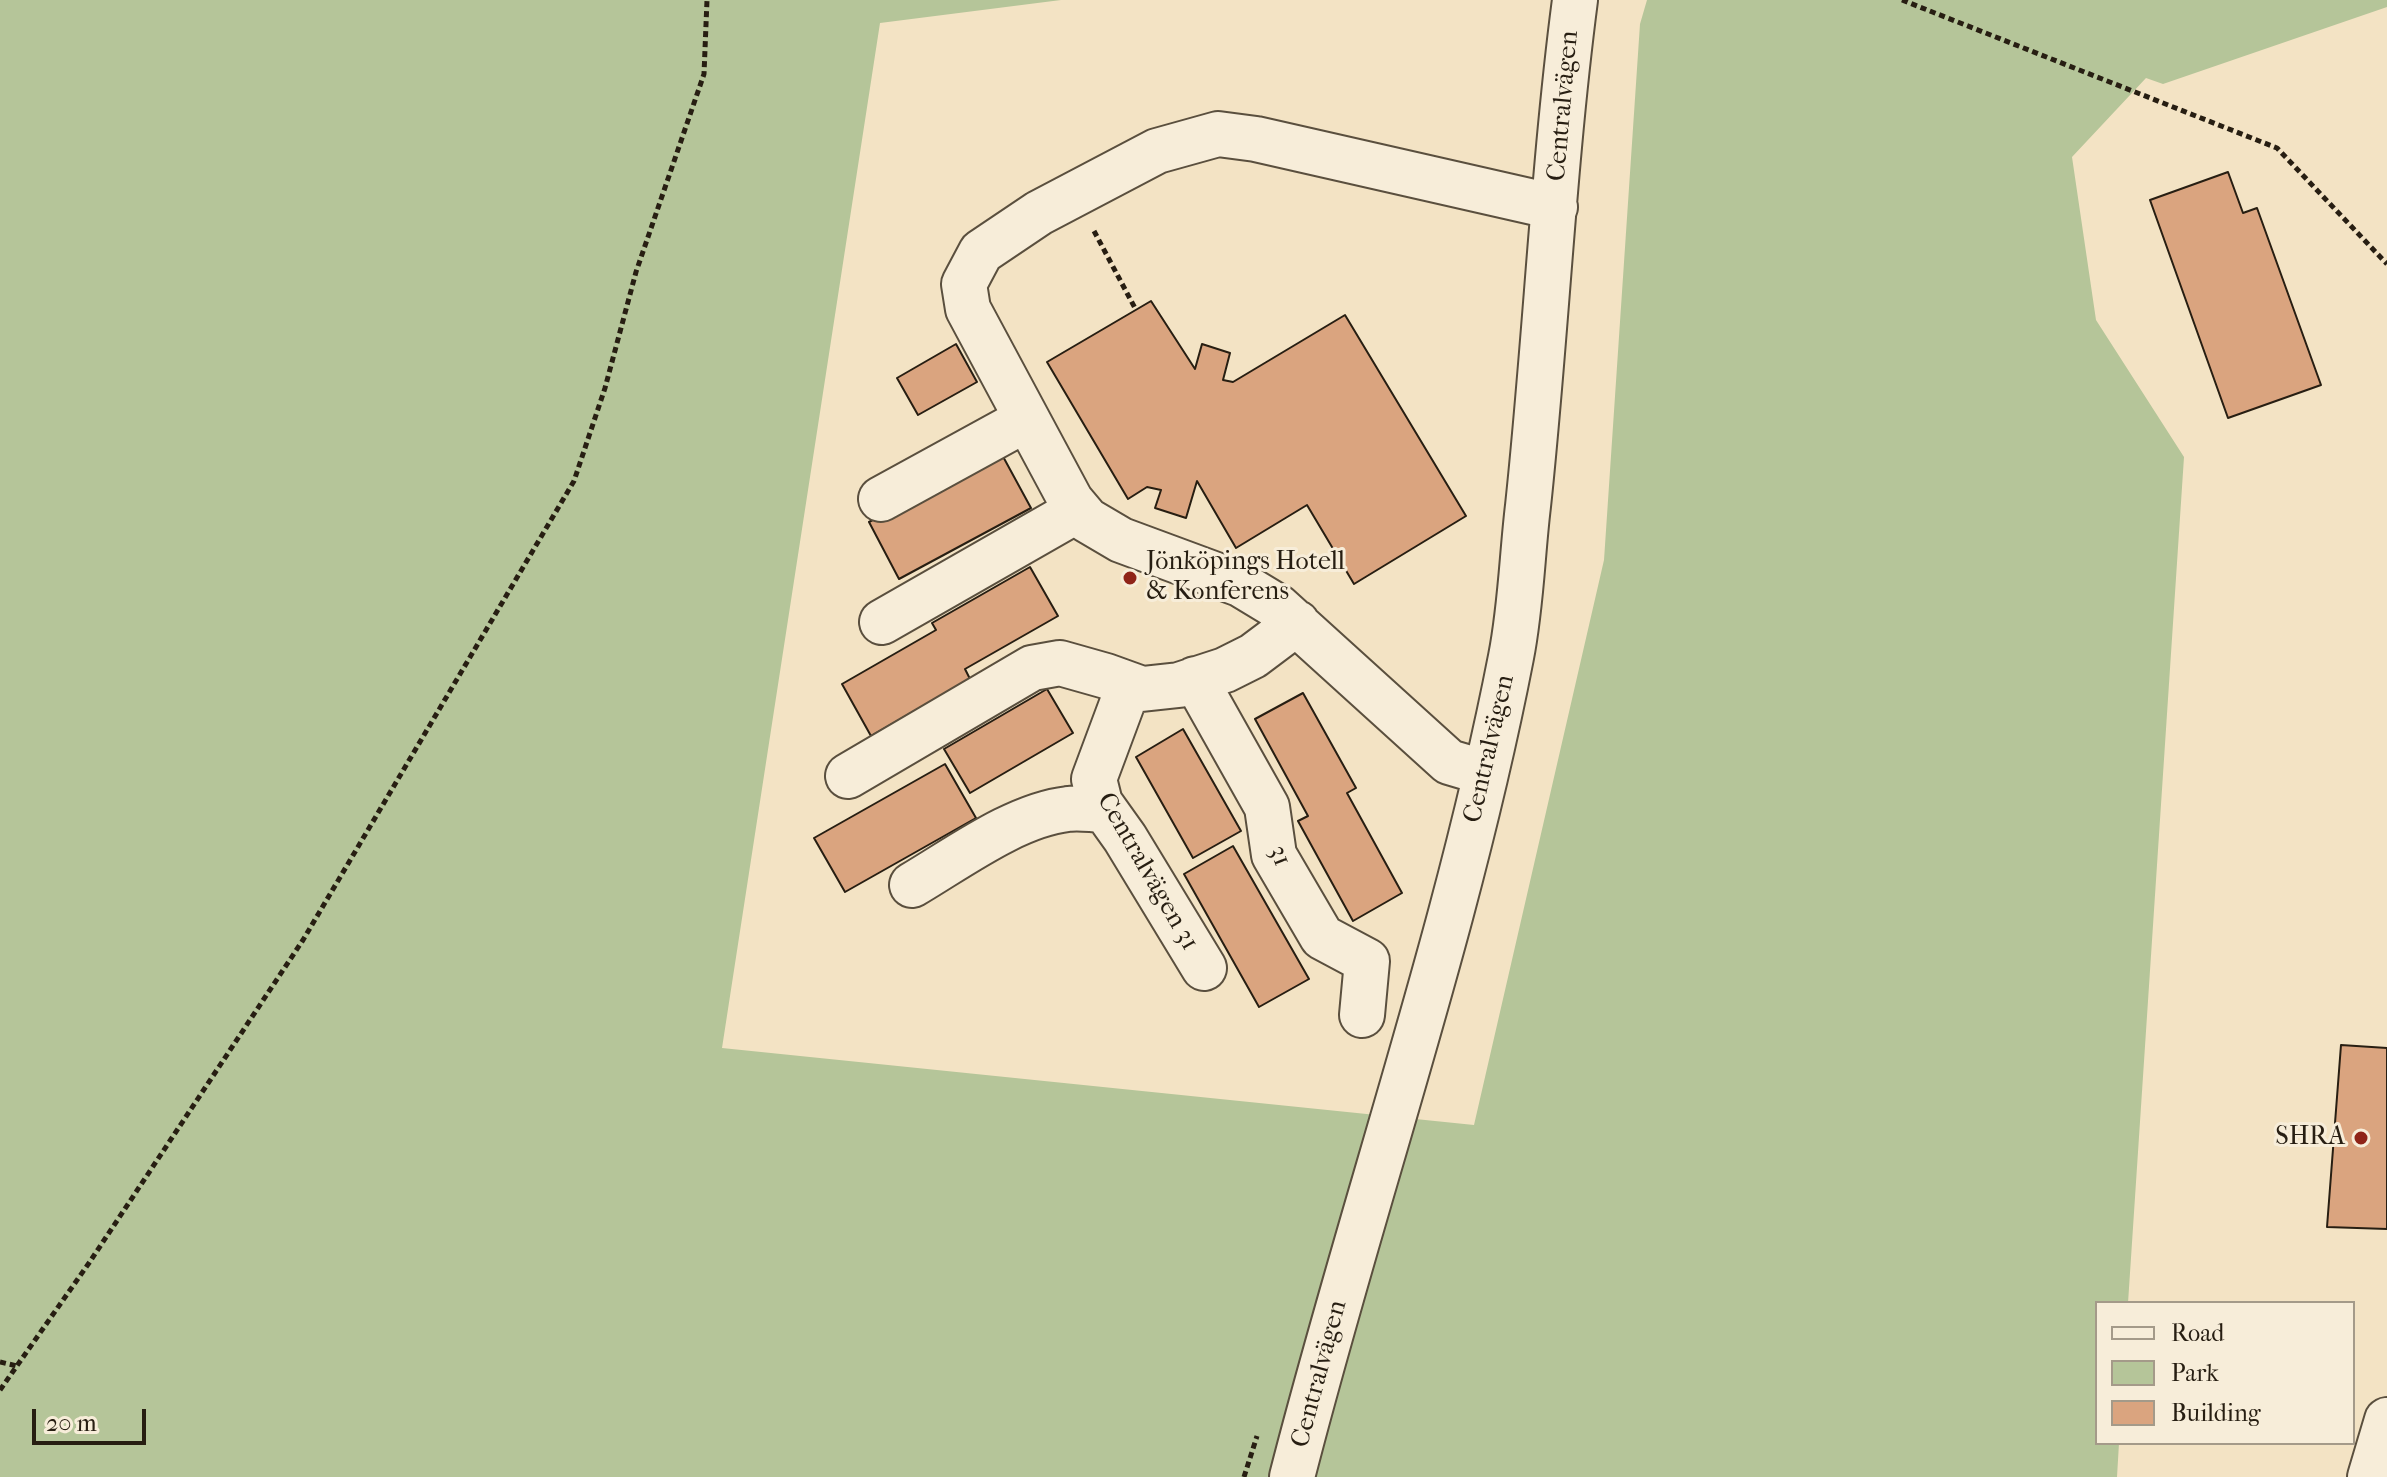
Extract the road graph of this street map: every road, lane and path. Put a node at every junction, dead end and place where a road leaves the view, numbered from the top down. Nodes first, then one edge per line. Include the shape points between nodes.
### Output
1 (707, 0) edge
2 (1575, 0) edge
3 (1902, 0) edge
4 (1074, 195) junction
5 (1555, 207) junction
6 (2387, 264) edge
7 (1136, 310) dead end
8 (1027, 419) junction
9 (881, 499) dead end
10 (1078, 510) junction
11 (882, 622) dead end
12 (1297, 623) junction
13 (1195, 679) junction
14 (1129, 685) junction
15 (1486, 773) junction
16 (848, 776) dead end
17 (1105, 810) junction
18 (912, 885) dead end
19 (1204, 968) dead end
20 (1362, 1015) dead end
21 (0, 1362) edge
22 (17, 1366) junction
23 (0, 1390) edge
24 (2387, 1420) edge
25 (1292, 1477) edge
26 (2370, 1477) edge

1 - 22 path via 704,74 636,272 574,481 303,940
2 - 5 street, Centralvägen
3 - 6 path via 2277,148
4 - 5 street via 1157,151 1218,134
4 - 7 path
4 - 8 street via 981,252 964,284 968,309
5 - 15 street, Centralvägen via 1512,652
8 - 9 street
8 - 10 street
10 - 11 street
10 - 12 street via 1121,540 1240,584
12 - 13 street via 1253,656
12 - 15 street via 1449,762
13 - 14 street via 1142,689
13 - 20 street, 31 via 1267,807 1274,855 1322,937 1367,961
14 - 16 street via 1060,663 1032,668
14 - 17 street, Centralvägen 31 via 1094,779
15 - 25 street, Centralvägen
17 - 18 street via 1068,808 1036,817
17 - 19 street, Centralvägen 31
21 - 22 path
22 - 23 path
24 - 26 street

